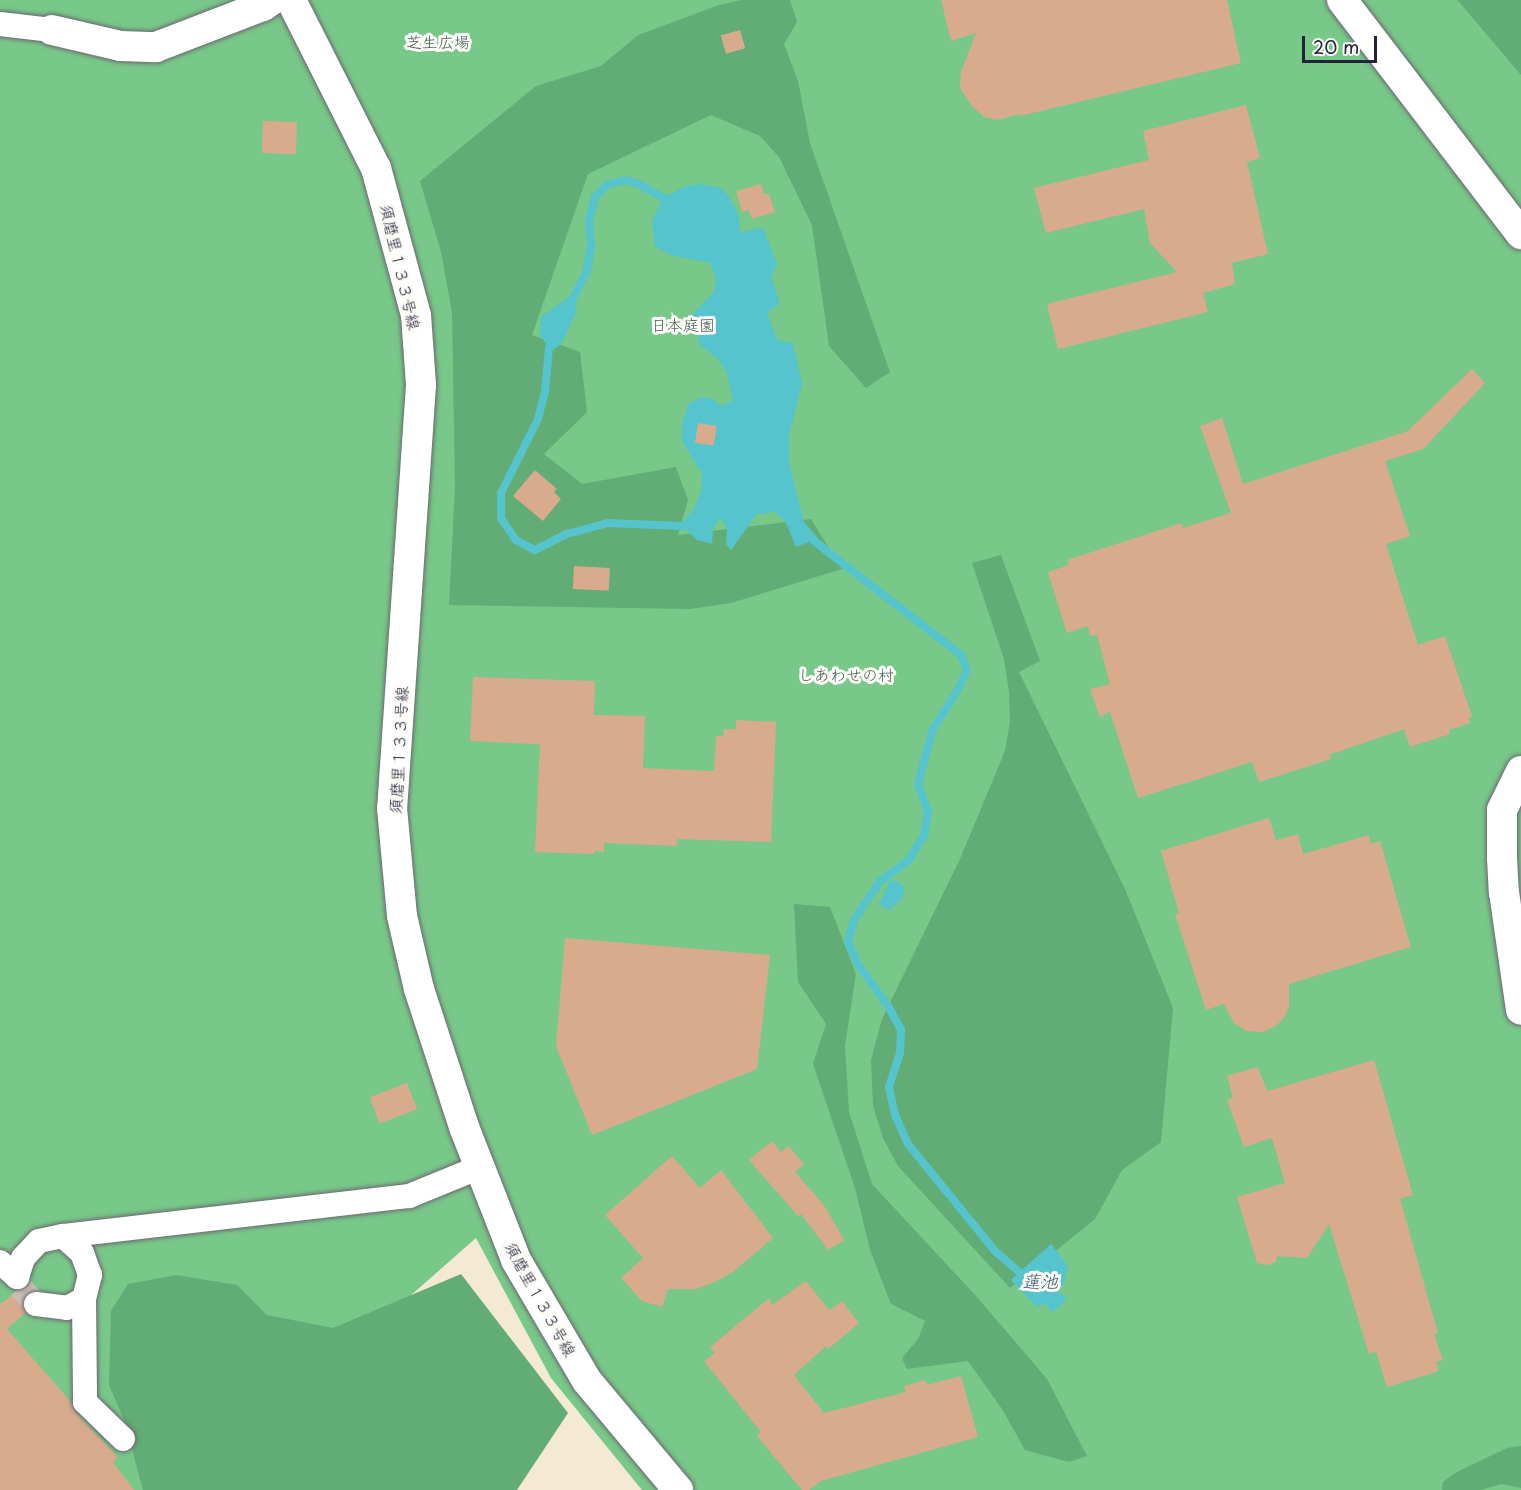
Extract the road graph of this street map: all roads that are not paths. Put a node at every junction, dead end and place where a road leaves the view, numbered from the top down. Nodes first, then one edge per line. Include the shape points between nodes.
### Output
1 (272, 0) edge
2 (291, 0) edge
3 (1342, 0) edge
4 (0, 24) edge
5 (52, 30) joint
6 (1521, 234) edge
7 (1521, 771) edge
8 (1521, 1010) edge
9 (480, 1167) junction
10 (63, 1236) junction
11 (18, 1282) edge
12 (84, 1299) junction
13 (123, 1439) dead end
14 (678, 1490) edge

1 - 5 street via 156,47 121,46
2 - 9 street, 須磨里１３３号線 via 376,168 416,315 421,385 392,808 402,916 419,988
3 - 6 street
4 - 5 street
7 - 8 street via 1502,810 1504,892
9 - 10 street via 408,1196
9 - 14 street, 須磨里１３３号線 via 516,1260 587,1381
10 - 11 street via 39,1242 23,1258
10 - 12 street via 82,1253 90,1275
11 - 12 street via 68,1308
12 - 13 street via 85,1402

